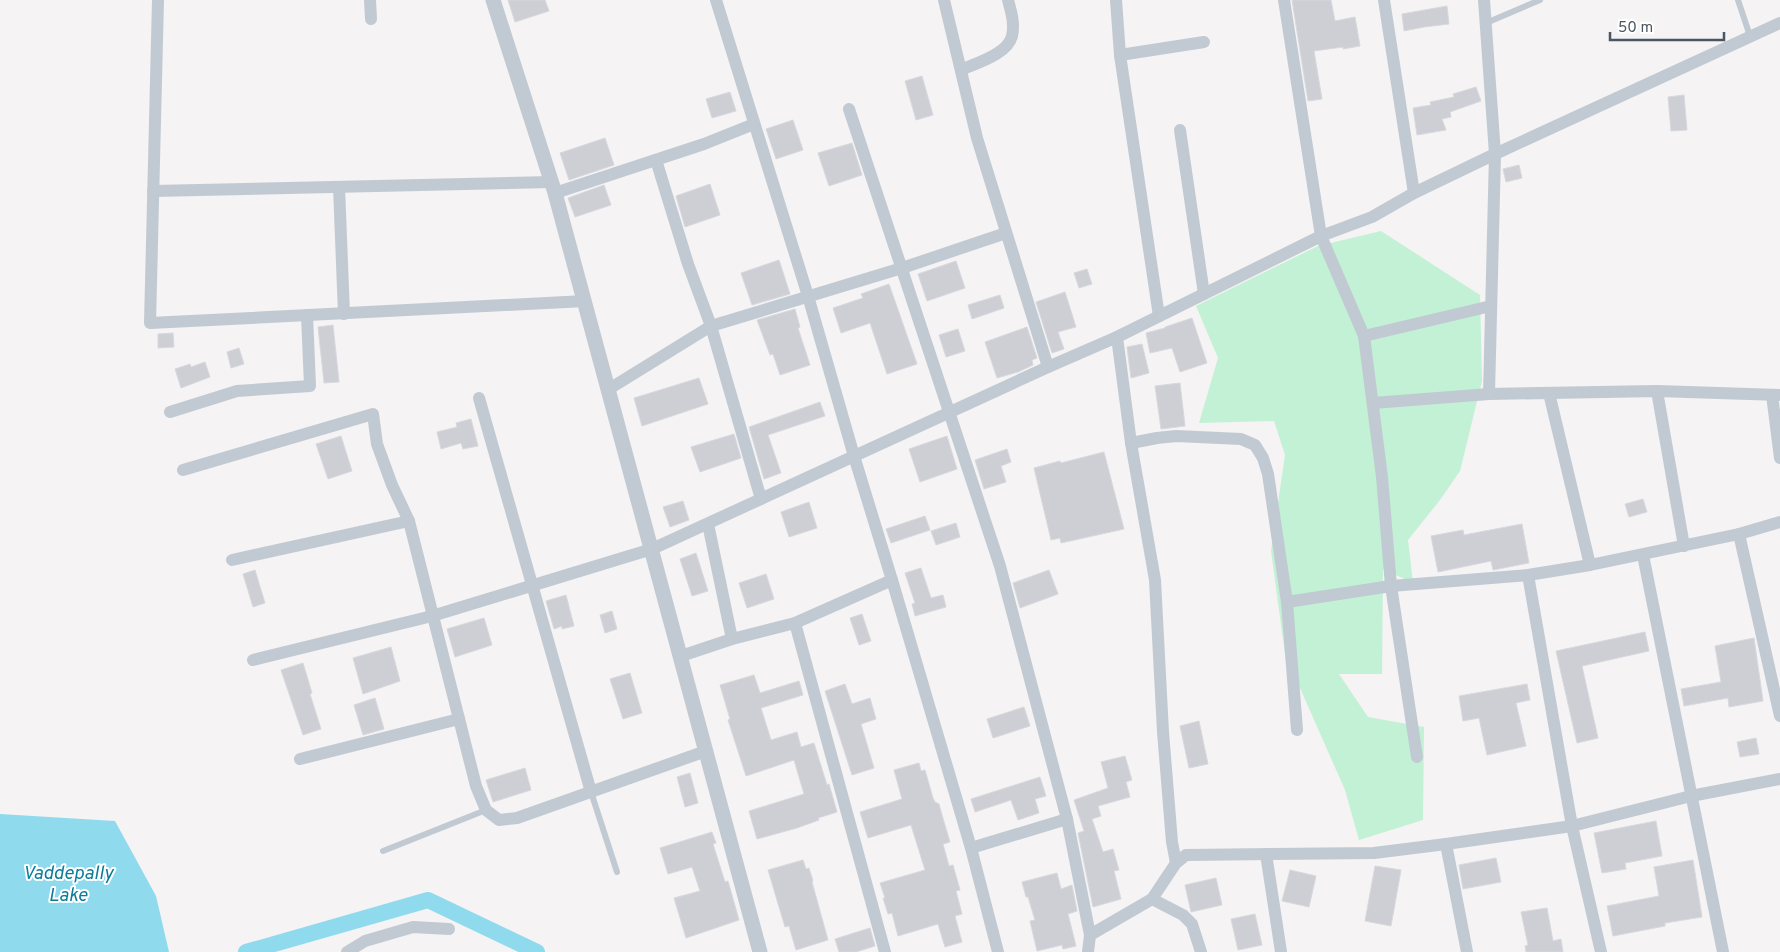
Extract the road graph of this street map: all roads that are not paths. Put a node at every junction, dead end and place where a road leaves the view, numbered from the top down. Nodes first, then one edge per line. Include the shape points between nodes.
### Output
1 (158, 0) edge
2 (370, 0) edge
3 (493, 0) edge
4 (716, 0) edge
5 (944, 0) edge
6 (1008, 0) edge
7 (1116, 0) edge
8 (1284, 0) edge
9 (1384, 0) edge
10 (1484, 0) edge
11 (1540, 0) edge
12 (1738, 0) edge
13 (371, 19) dead end
14 (1486, 23) junction
15 (1780, 23) edge
16 (1750, 36) junction
17 (1204, 42) dead end
18 (1120, 55) junction
19 (960, 70) junction
20 (849, 108) dead end
21 (754, 124) junction
22 (1180, 130) dead end
23 (1495, 154) junction
24 (656, 160) junction
25 (339, 187) junction
26 (553, 188) junction
27 (153, 190) junction
28 (1414, 193) junction
29 (1006, 233) junction
30 (1321, 236) junction
31 (902, 268) junction
32 (1204, 294) junction
33 (808, 296) junction
34 (585, 301) junction
35 (1491, 306) junction
36 (344, 314) junction
37 (307, 315) junction
38 (1159, 316) junction
39 (711, 326) junction
40 (1364, 336) junction
41 (1118, 337) junction
42 (1048, 367) junction
43 (609, 389) junction
44 (1656, 391) junction
45 (1549, 393) junction
46 (1490, 394) junction
47 (1776, 395) edge
48 (479, 398) dead end
49 (1374, 403) junction
50 (170, 412) dead end
51 (950, 412) junction
52 (1131, 443) junction
53 (854, 456) junction
54 (1780, 458) edge
55 (183, 470) dead end
56 (762, 499) junction
57 (409, 521) junction
58 (1780, 522) edge
59 (708, 524) junction
60 (1739, 534) junction
61 (1684, 546) junction
62 (652, 549) junction
63 (1643, 555) junction
64 (232, 560) dead end
65 (1590, 566) junction
66 (1528, 574) junction
67 (892, 580) junction
68 (532, 586) junction
69 (1391, 586) junction
70 (1287, 602) junction
71 (432, 616) junction
72 (796, 623) junction
73 (732, 639) junction
74 (681, 656) junction
75 (253, 660) dead end
76 (1780, 716) edge
77 (459, 719) junction
78 (1297, 730) dead end
79 (706, 751) junction
80 (1417, 757) dead end
81 (300, 759) dead end
82 (1780, 779) edge
83 (591, 792) junction
84 (1691, 796) junction
85 (486, 810) junction
86 (1067, 819) junction
87 (1572, 826) junction
88 (1446, 844) junction
89 (971, 848) junction
90 (383, 851) dead end
91 (1266, 854) junction
92 (1176, 863) junction
93 (617, 872) dead end
94 (1152, 899) junction
95 (448, 928) dead end
96 (1090, 935) junction
97 (347, 952) edge
98 (760, 952) edge
99 (885, 952) edge
100 (998, 952) edge
101 (1088, 952) edge
102 (1201, 952) edge
103 (1281, 952) edge
104 (1467, 952) edge
105 (1601, 952) edge
106 (1722, 952) edge

1 - 27 street
2 - 13 street
3 - 26 street
4 - 21 street
5 - 19 street
6 - 19 street via 1013,22 1012,36 1005,48
7 - 18 street
8 - 30 street
9 - 28 street
10 - 14 street
11 - 14 lane
12 - 16 lane
14 - 23 street
15 - 16 street
16 - 23 street
17 - 18 street
18 - 38 street
19 - 29 street
20 - 31 street
21 - 24 street
21 - 33 street
22 - 32 street
23 - 28 street
23 - 35 street
24 - 26 street
24 - 39 street
25 - 26 street
25 - 27 street
25 - 36 street
26 - 34 street
27 - 37 street via 150,323
28 - 30 street via 1372,217
29 - 31 street
29 - 42 street
30 - 32 street
30 - 40 street
31 - 33 street
31 - 51 street
32 - 38 street
33 - 39 street
33 - 53 street
34 - 36 street
34 - 43 street
35 - 40 street
35 - 46 street
36 - 37 street
37 - 50 street via 310,386 237,391
38 - 41 street
39 - 43 street
39 - 56 street
40 - 49 street
41 - 42 street
41 - 52 street
42 - 51 street
43 - 62 street
44 - 45 street
44 - 47 street
44 - 61 street
45 - 46 street
45 - 65 street
46 - 49 street
47 - 54 street
48 - 68 street
49 - 69 street
51 - 53 street
51 - 86 street via 1000,566
52 - 70 street via 1176,436 1241,439 1255,445 1268,474
52 - 92 street via 1155,580 1163,732
53 - 56 street
53 - 67 street
55 - 57 street via 373,414 377,444
56 - 59 street
57 - 64 street
57 - 71 street
58 - 60 street
59 - 62 street
59 - 73 street
60 - 61 street
60 - 76 street
61 - 63 street
62 - 68 street
62 - 74 street
63 - 65 street
63 - 84 street
65 - 66 street
66 - 69 street
66 - 87 street
67 - 72 street
67 - 89 street
68 - 71 street
68 - 83 street
69 - 70 street
69 - 80 street
70 - 78 street
71 - 75 street
71 - 77 street
72 - 73 street
72 - 99 street
73 - 74 street
74 - 79 street
77 - 81 street
77 - 85 street via 476,786
79 - 83 street
79 - 98 street
82 - 84 street
83 - 85 street via 517,818 499,820
83 - 93 lane
84 - 87 street
84 - 106 street
85 - 90 lane
86 - 89 street
86 - 96 street
87 - 88 street
87 - 105 street
88 - 91 street via 1374,853
88 - 104 street
89 - 100 street
91 - 92 street via 1186,855
91 - 103 street
92 - 94 street
94 - 96 street
94 - 102 street via 1183,915 1192,924
95 - 97 street via 413,928 365,941
96 - 101 street

